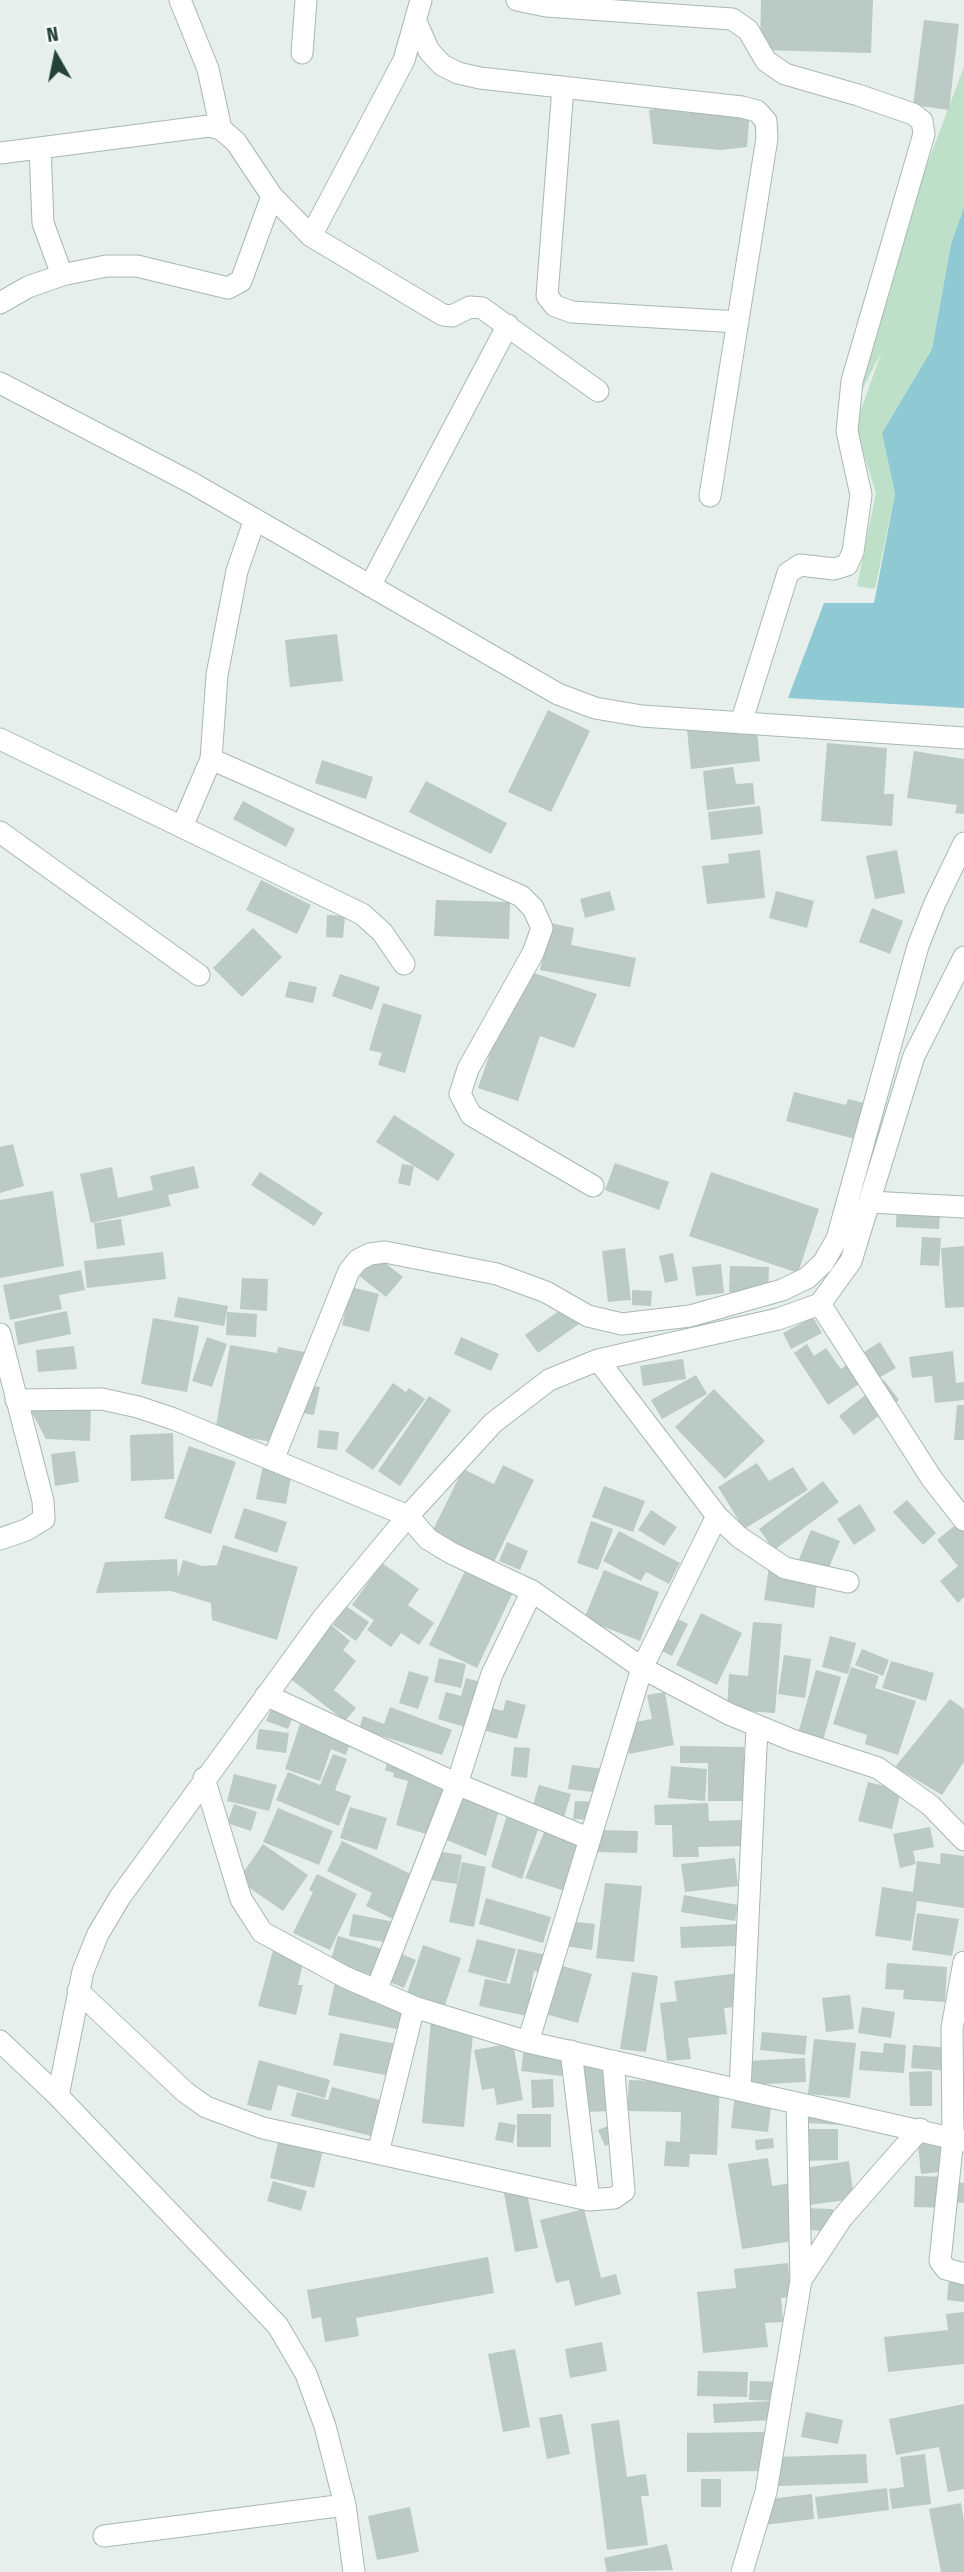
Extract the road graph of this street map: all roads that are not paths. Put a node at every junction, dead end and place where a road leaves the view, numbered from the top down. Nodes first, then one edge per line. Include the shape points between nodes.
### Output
1 (180, 0) edge
2 (306, 0) edge
3 (421, 0) edge
4 (517, 0) edge
5 (416, 24) junction
6 (302, 53) dead end
7 (563, 87) junction
8 (221, 129) junction
9 (40, 148) junction
10 (0, 153) edge
11 (272, 196) junction
12 (311, 236) junction
13 (62, 275) junction
14 (0, 303) edge
15 (738, 322) junction
16 (508, 325) junction
17 (0, 383) edge
18 (598, 391) dead end
19 (710, 496) dead end
20 (255, 519) junction
21 (370, 586) junction
22 (741, 723) junction
23 (964, 738) edge
24 (0, 739) edge
25 (211, 759) junction
26 (182, 828) junction
27 (0, 832) edge
28 (964, 843) edge
29 (964, 957) edge
30 (404, 964) dead end
31 (199, 975) dead end
32 (593, 1186) dead end
33 (870, 1202) junction
34 (964, 1207) edge
35 (820, 1304) junction
36 (0, 1334) edge
37 (598, 1360) junction
38 (16, 1400) junction
39 (273, 1460) junction
40 (408, 1516) junction
41 (717, 1516) junction
42 (964, 1520) edge
43 (0, 1539) edge
44 (848, 1582) dead end
45 (532, 1591) junction
46 (642, 1668) junction
47 (266, 1695) junction
48 (757, 1727) junction
49 (204, 1778) junction
50 (457, 1784) junction
51 (590, 1839) junction
52 (964, 1840) edge
53 (964, 1962) edge
54 (78, 1991) junction
55 (376, 1991) junction
56 (414, 2007) junction
57 (0, 2041) edge
58 (528, 2042) junction
59 (570, 2051) junction
60 (613, 2061) junction
61 (740, 2090) junction
62 (58, 2096) junction
63 (797, 2103) junction
64 (920, 2129) junction
65 (959, 2139) edge
66 (378, 2153) junction
67 (589, 2200) junction
68 (964, 2274) edge
69 (801, 2280) junction
70 (345, 2505) junction
71 (104, 2536) dead end
72 (354, 2572) edge
73 (742, 2572) edge

1 - 8 street via 208,69
2 - 6 street
3 - 5 street
4 - 22 street via 732,19 748,30 766,61 785,74 859,94 922,121 924,134 852,381 847,431 861,495 852,552 847,565 835,569 800,565 788,573
5 - 7 street via 429,51 458,73
5 - 12 street via 379,112
7 - 15 street via 547,296 555,306 572,312
7 - 15 street via 742,107 757,111 766,121
8 - 9 street via 209,126
8 - 11 street via 236,142
9 - 10 street
9 - 13 street via 43,223
11 - 12 street
11 - 13 street via 241,281 228,288 137,267 106,266
12 - 16 street via 443,315 482,308
13 - 14 street
15 - 19 street
16 - 18 street
16 - 21 street
17 - 20 street
20 - 21 street
20 - 25 street via 237,570 217,675
21 - 22 street via 558,694 595,708
22 - 23 street
24 - 26 street
25 - 26 street
25 - 32 street via 521,896 533,908 542,928 533,953 468,1069 460,1094 471,1115
26 - 30 street via 362,914 382,932
27 - 31 street
28 - 39 street via 918,946 837,1239 823,1263 807,1278 782,1290 690,1316 622,1324 588,1316 546,1292 497,1275 385,1252 370,1254 349,1271
29 - 33 street via 914,1056
33 - 34 street
33 - 35 street via 851,1261
35 - 37 street via 778,1319
35 - 42 street via 932,1479
36 - 38 street
37 - 40 street via 549,1380 492,1423
37 - 41 street
38 - 39 street via 102,1399 138,1407
38 - 43 street via 44,1519
39 - 40 street
40 - 45 street via 428,1539 451,1553
40 - 47 street
41 - 44 street via 749,1545 785,1568
41 - 46 street
45 - 46 street
45 - 50 street via 492,1674
46 - 48 street
46 - 51 street
47 - 49 street
47 - 50 street
48 - 52 street via 878,1768 930,1805
48 - 61 street
49 - 54 street via 98,1934
49 - 55 street via 241,1899 262,1932
50 - 51 street
50 - 55 street
51 - 58 street
53 - 65 street via 952,2028
54 - 62 street
54 - 66 street via 206,2107 263,2129
55 - 56 street
56 - 58 street
56 - 66 street
57 - 62 street
58 - 59 street
59 - 60 street
59 - 67 street
60 - 61 street
60 - 67 street via 624,2191
61 - 63 street
62 - 70 street via 278,2326 306,2374
63 - 64 street
63 - 69 street
64 - 65 street
64 - 69 street via 842,2218
65 - 68 street via 940,2260 946,2269
66 - 67 street
69 - 73 street via 766,2492
70 - 71 street
70 - 72 street

